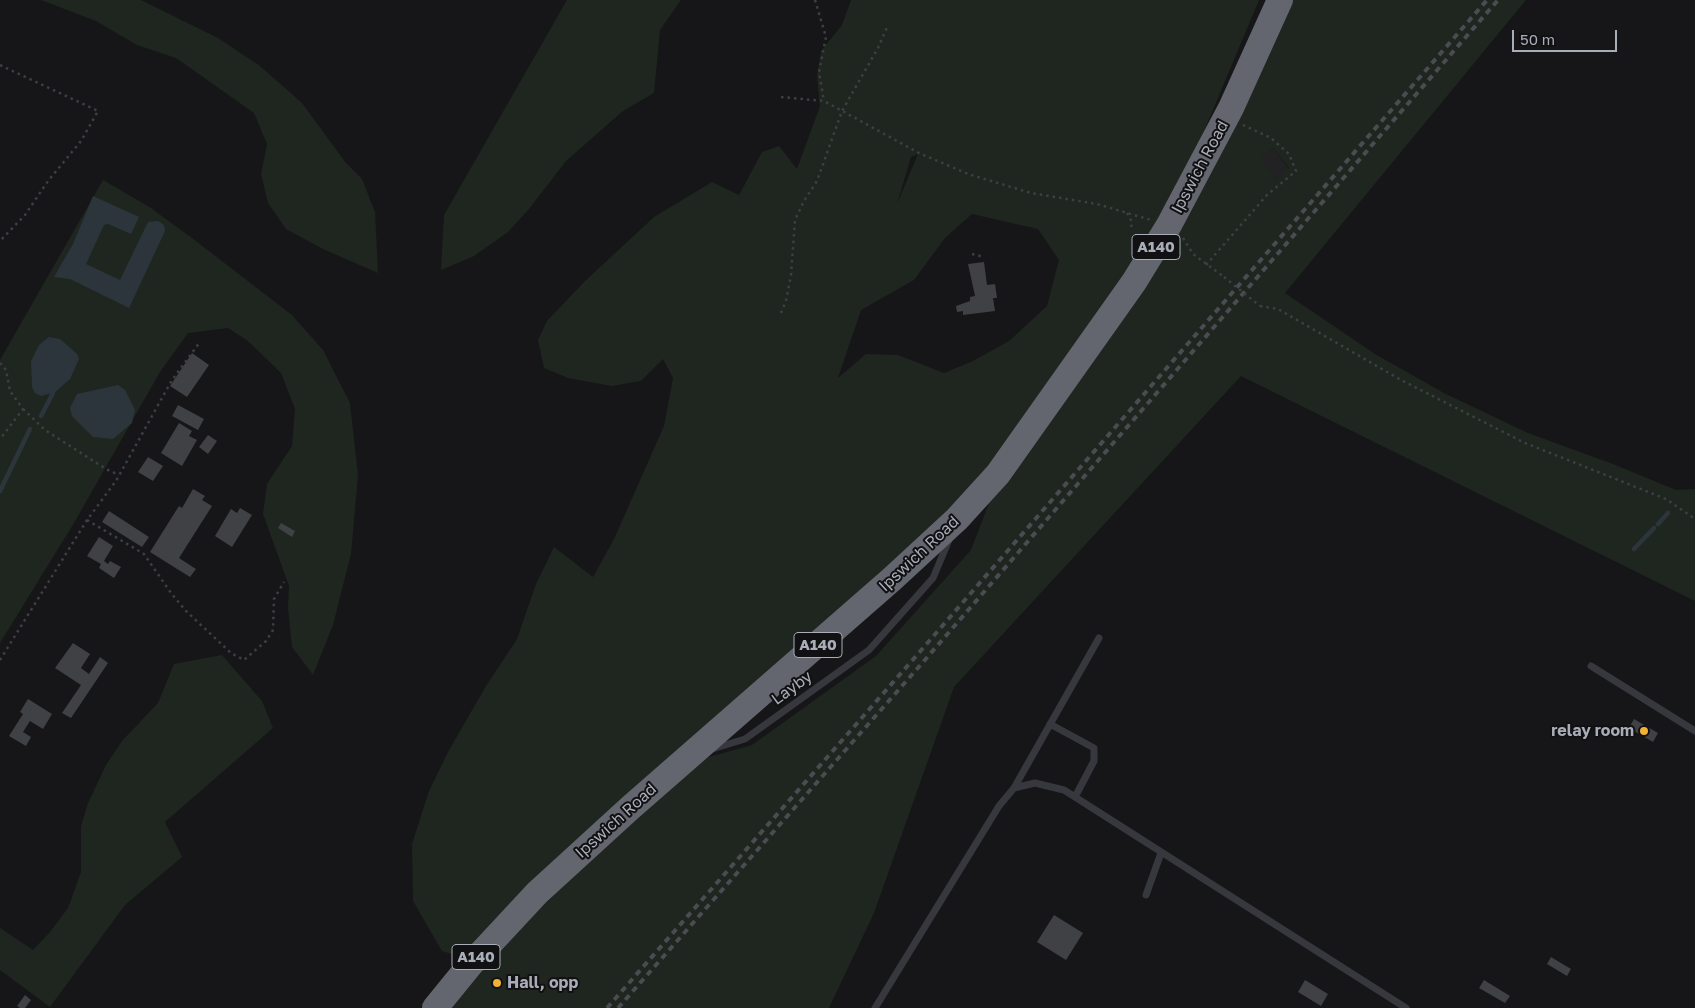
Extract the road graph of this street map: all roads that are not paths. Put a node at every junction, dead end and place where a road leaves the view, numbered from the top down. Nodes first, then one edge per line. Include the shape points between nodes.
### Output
1 (1280, 0) edge
2 (958, 519) junction
3 (1099, 638) dead end
4 (1590, 666) dead end
5 (1050, 724) junction
6 (1695, 731) edge
7 (691, 755) junction
8 (1014, 788) junction
9 (1075, 797) junction
10 (1161, 853) junction
11 (1146, 895) dead end
12 (435, 1008) edge
13 (875, 1008) edge
14 (1406, 1008) edge

1 - 2 highway, Ipswich Road / A140 via 1231,108 1160,225 1134,282 998,474
2 - 7 highway, Ipswich Road / A140
2 - 7 lane, Layby via 933,578 869,650 745,739
3 - 5 lane
4 - 6 lane
5 - 8 lane
5 - 9 lane via 1094,748 1094,761
7 - 12 highway, Ipswich Road / A140 via 537,893 470,964
8 - 9 lane via 1035,783
8 - 13 lane via 999,806
9 - 10 lane
10 - 11 lane
10 - 14 lane

